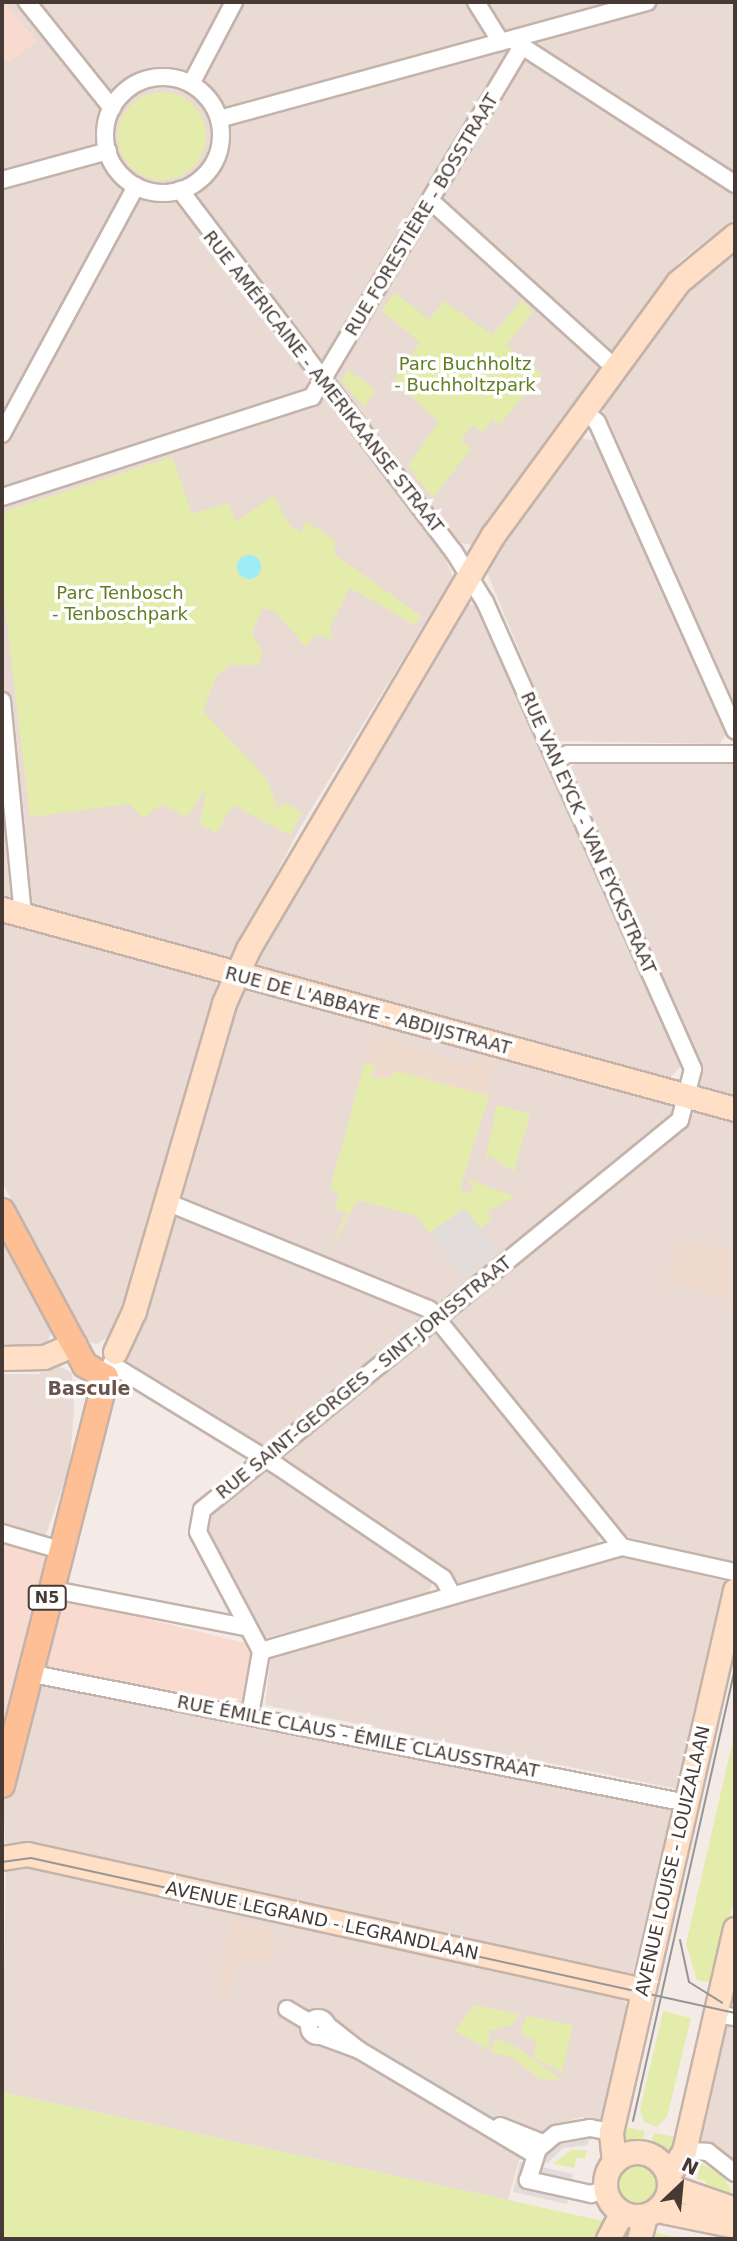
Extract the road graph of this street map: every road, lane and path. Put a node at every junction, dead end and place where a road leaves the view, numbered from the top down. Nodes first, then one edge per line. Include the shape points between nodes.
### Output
1 (27, 2) edge
2 (234, 2) edge
3 (476, 2) edge
4 (647, 2) edge
5 (511, 43) junction
6 (191, 84) junction
7 (112, 108) junction
8 (219, 119) junction
9 (108, 151) junction
10 (2, 180) edge
11 (735, 184) edge
12 (136, 186) junction
13 (180, 190) junction
14 (431, 201) junction
15 (735, 235) edge
16 (615, 368) junction
17 (322, 382) junction
18 (584, 411) junction
19 (2, 433) edge
20 (2, 497) edge
21 (468, 575) junction
22 (2, 701) edge
23 (735, 730) edge
24 (735, 754) edge
25 (556, 759) junction
26 (13, 912) edge
27 (237, 975) junction
28 (687, 1096) junction
29 (735, 1109) edge
30 (164, 1201) junction
31 (2, 1211) edge
32 (439, 1317) junction
33 (74, 1344) junction
34 (2, 1359) edge
35 (111, 1365) junction
36 (265, 1459) junction
37 (2, 1533) edge
38 (622, 1547) junction
39 (60, 1550) junction
40 (735, 1572) edge
41 (50, 1589) junction
42 (735, 1590) edge
43 (452, 1594) junction
44 (244, 1627) junction
45 (261, 1651) junction
46 (28, 1673) junction
47 (250, 1715) junction
48 (2, 1785) edge
49 (687, 1803) junction
50 (2, 1857) edge
51 (735, 1929) edge
52 (643, 1990) junction
53 (727, 2006) edge
54 (287, 2009) dead end
55 (611, 2133) junction
56 (539, 2149) junction
57 (684, 2151) junction
58 (614, 2162) junction
59 (735, 2173) edge
60 (668, 2181) junction
61 (605, 2189) junction
62 (735, 2209) edge
63 (621, 2213) junction
64 (651, 2213) junction
65 (735, 2226) edge
66 (608, 2239) edge
67 (639, 2239) edge

1 - 7 street
2 - 6 street
3 - 5 street
4 - 5 street
5 - 8 street
5 - 11 street
5 - 14 street, RUE FORESTIÈRE - BOSSTRAAT
6 - 7 street via 166,77 140,82
6 - 8 street
7 - 9 street
8 - 13 street via 213,164
9 - 10 street
9 - 12 street
12 - 13 street
12 - 19 street
13 - 17 street, RUE AMÉRICAINE - AMERIKAANSE STRAAT
14 - 16 street
14 - 17 street, RUE FORESTIÈRE - BOSSTRAAT
15 - 16 main road via 678,282
16 - 18 main road
17 - 20 street via 312,397
17 - 21 street, RUE AMÉRICAINE - AMERIKAANSE STRAAT
18 - 21 main road
18 - 23 street via 597,422
21 - 25 street, RUE VAN EYCK - VAN EYCKSTRAAT
21 - 27 main road via 317,827
22 - 26 street
24 - 25 street
25 - 28 street, RUE VAN EYCK - VAN EYCKSTRAAT via 692,1069
26 - 27 main road, RUE DE L'ABBAYE - ABDIJSTRAAT
27 - 28 main road, RUE DE L'ABBAYE - ABDIJSTRAAT
27 - 30 main road
28 - 29 main road, RUE DE L'ABBAYE - ABDIJSTRAAT
28 - 32 street, RUE SAINT-GEORGES - SINT-JORISSTRAAT via 680,1120
30 - 32 street via 422,1304
30 - 35 main road
31 - 33 main road
32 - 36 street, RUE SAINT-GEORGES - SINT-JORISSTRAAT
32 - 38 street
33 - 34 main road via 44,1357
33 - 35 main road via 85,1365
35 - 36 street
35 - 39 main road, N5
36 - 43 street via 443,1577
36 - 44 street, RUE SAINT-GEORGES - SINT-JORISSTRAAT via 202,1510 197,1525
37 - 39 street
38 - 40 street
38 - 43 street
39 - 41 main road, N5
41 - 44 street
41 - 46 main road, N5
42 - 49 main road, AVENUE LOUISE - LOUIZALAAN
43 - 45 street
44 - 45 street, RUE SAINT-GEORGES - SINT-JORISSTRAAT
45 - 47 street
46 - 47 street, RUE ÉMILE CLAUS - ÉMILE CLAUSSTRAAT
46 - 48 main road, N5
47 - 49 street, RUE ÉMILE CLAUS - ÉMILE CLAUSSTRAAT
49 - 52 main road, AVENUE LOUISE - LOUIZALAAN
50 - 52 main road, AVENUE LEGRAND - LEGRANDLAAN via 27,1854
51 - 53 main road
52 - 55 main road, AVENUE LOUISE - LOUIZALAAN
53 - 57 main road
54 - 56 street via 310,2023 311,2033 324,2031
55 - 56 street via 573,2128
55 - 58 main road, AVENUE LOUISE - LOUIZALAAN
56 - 61 street via 528,2180 591,2194
57 - 59 street via 708,2152
57 - 60 main road
58 - 60 main road via 645,2153
58 - 61 main road
60 - 62 main road
60 - 64 main road
61 - 63 main road
63 - 64 main road
63 - 66 main road
64 - 65 main road
64 - 67 main road

